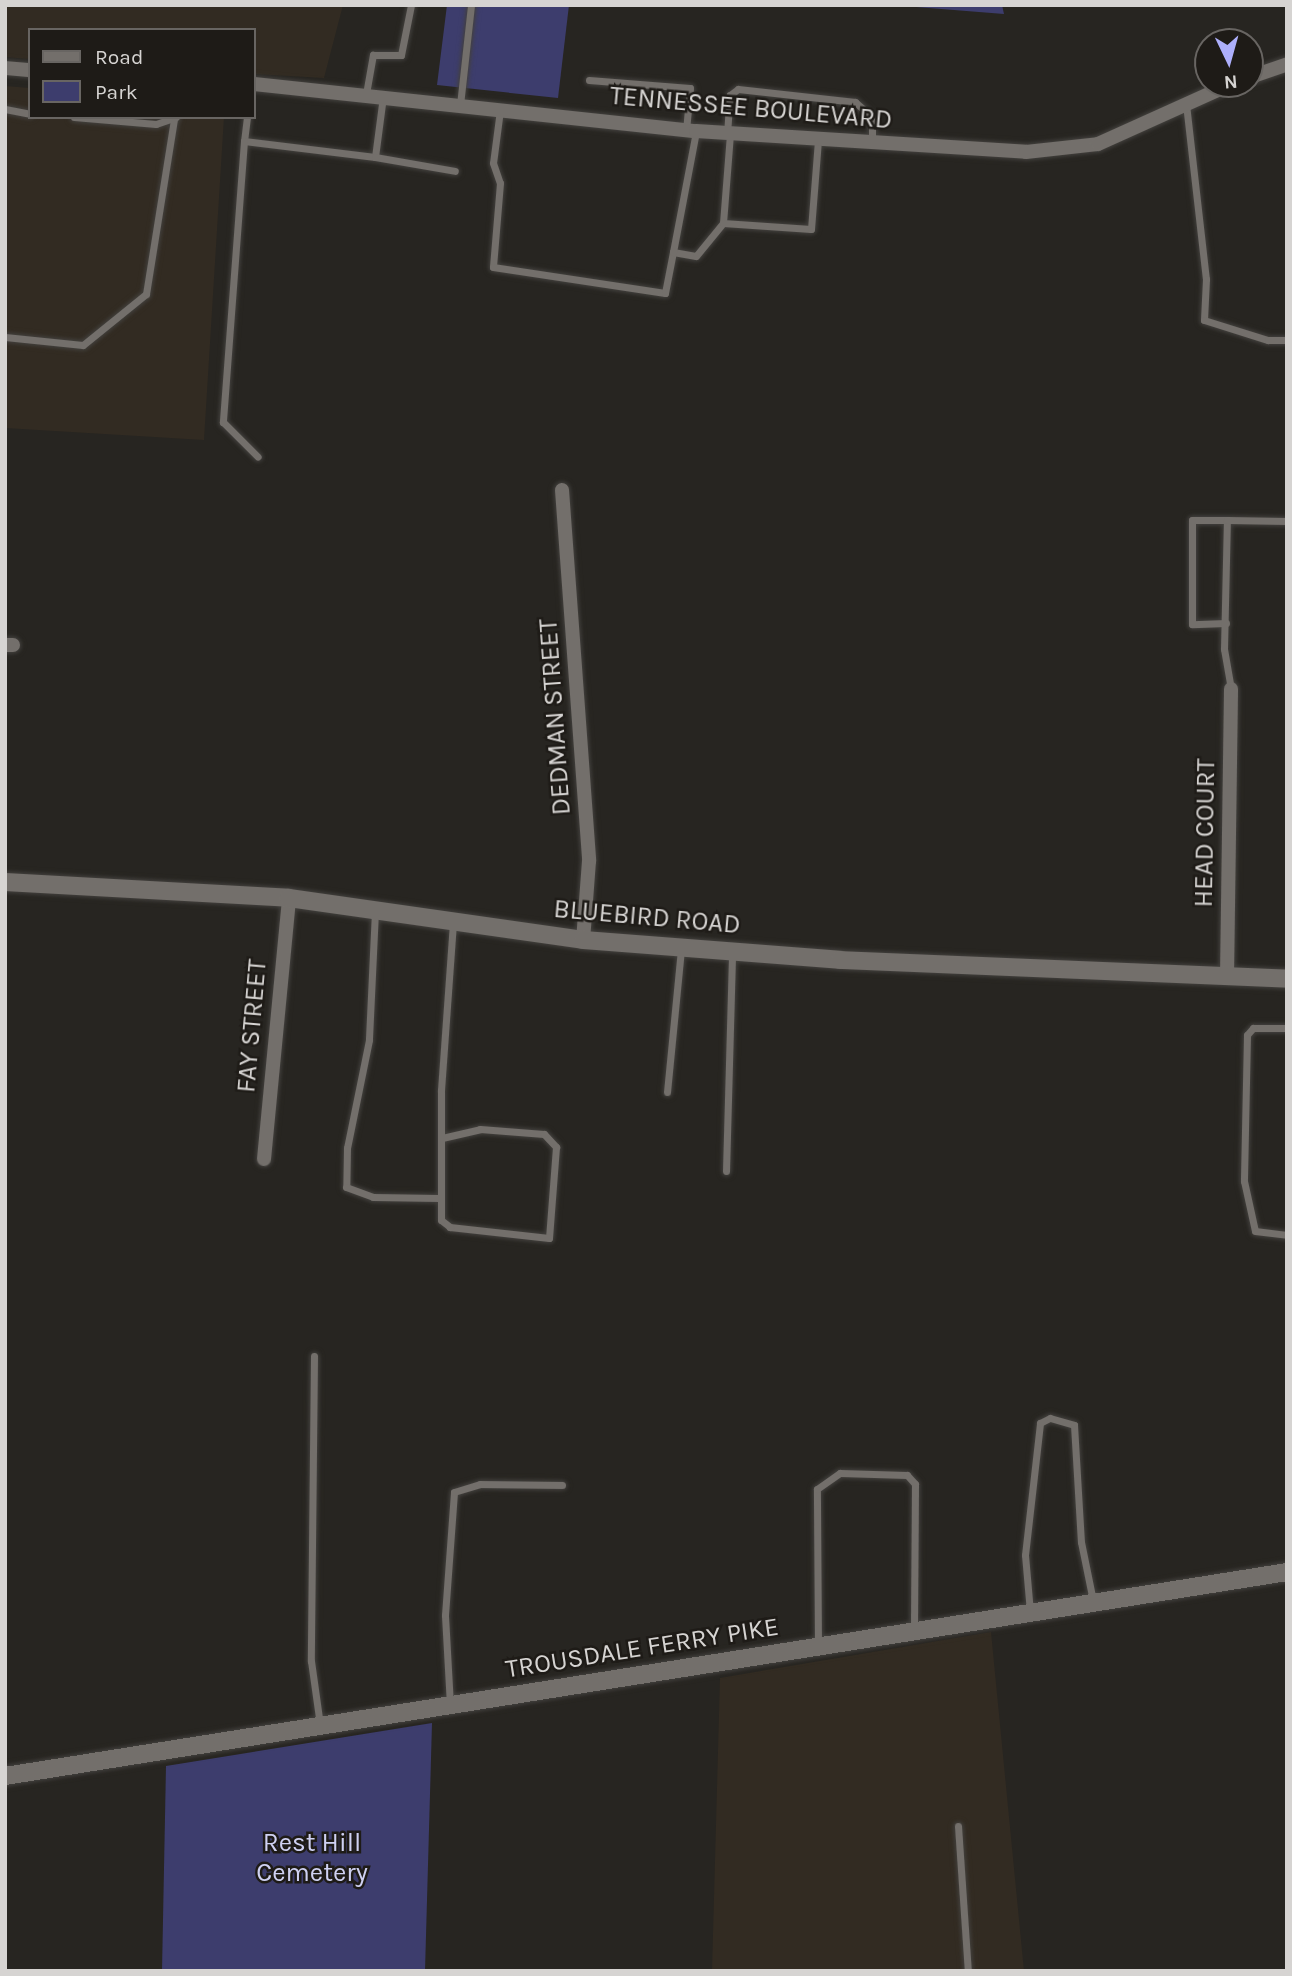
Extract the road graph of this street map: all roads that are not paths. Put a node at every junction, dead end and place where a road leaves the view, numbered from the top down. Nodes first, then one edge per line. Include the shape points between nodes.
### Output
1 (411, 5) edge
2 (471, 5) edge
3 (1287, 64) edge
4 (5, 68) edge
5 (28, 70) edge
6 (1264, 72) edge
7 (589, 80) dead end
8 (256, 84) edge
9 (366, 94) junction
10 (383, 95) junction
11 (1200, 98) edge
12 (1186, 104) junction
13 (460, 105) junction
14 (5, 109) edge
15 (500, 110) junction
16 (28, 114) edge
17 (175, 119) edge
18 (247, 119) edge
19 (691, 131) junction
20 (728, 134) junction
21 (244, 141) junction
22 (818, 141) junction
23 (872, 144) junction
24 (375, 157) junction
25 (455, 171) dead end
26 (723, 223) junction
27 (673, 252) junction
28 (5, 337) edge
29 (1287, 340) edge
30 (258, 457) dead end
31 (562, 490) dead end
32 (1227, 520) junction
33 (1287, 521) edge
34 (1226, 624) junction
35 (1231, 689) joint
36 (5, 882) edge
37 (289, 898) junction
38 (375, 910) junction
39 (453, 922) junction
40 (583, 940) junction
41 (681, 948) junction
42 (732, 952) junction
43 (1227, 977) junction
44 (1287, 979) edge
45 (1287, 1028) edge
46 (667, 1092) dead end
47 (442, 1139) junction
48 (264, 1159) dead end
49 (726, 1171) dead end
50 (439, 1198) junction
51 (1287, 1235) edge
52 (314, 1356) dead end
53 (562, 1485) dead end
54 (1287, 1572) edge
55 (1094, 1605) junction
56 (1030, 1615) junction
57 (914, 1633) junction
58 (818, 1647) junction
59 (450, 1706) junction
60 (320, 1726) junction
61 (5, 1776) edge
62 (958, 1826) dead end
63 (968, 1971) edge

1 - 9 lane via 401,55 373,55
2 - 13 lane
3 - 6 street
4 - 5 street
7 - 19 lane via 690,88
8 - 9 street, TENNESSEE BOULEVARD
9 - 10 street, TENNESSEE BOULEVARD
10 - 13 street, TENNESSEE BOULEVARD
10 - 24 lane
11 - 12 street, TENNESSEE BOULEVARD
12 - 23 street, TENNESSEE BOULEVARD via 1129,133 1069,150
12 - 29 lane via 1206,279 1204,320 1268,340
13 - 15 street, TENNESSEE BOULEVARD
14 - 16 lane
15 - 19 street, TENNESSEE BOULEVARD
15 - 27 lane via 493,163 500,183 493,267 665,293
17 - 28 lane via 146,294 83,345
18 - 21 lane
19 - 20 street, TENNESSEE BOULEVARD
19 - 27 lane
20 - 22 street, TENNESSEE BOULEVARD
20 - 23 lane via 730,95 738,89 855,102 872,117
20 - 26 lane
21 - 24 lane
21 - 30 lane via 223,422
22 - 23 street, TENNESSEE BOULEVARD
22 - 26 lane via 811,229
24 - 25 lane
26 - 27 lane via 696,256
31 - 40 street, DEDMAN STREET via 589,861
32 - 33 lane
32 - 34 lane
32 - 34 lane via 1192,520 1192,624
34 - 35 lane
35 - 43 street, HEAD COURT
36 - 37 main road, BLUEBIRD ROAD
37 - 38 main road, BLUEBIRD ROAD
37 - 48 street, FAY STREET
38 - 39 main road, BLUEBIRD ROAD
38 - 50 lane via 369,1040 346,1188 373,1197
39 - 40 main road, BLUEBIRD ROAD
39 - 47 lane
40 - 41 main road, BLUEBIRD ROAD
41 - 42 main road, BLUEBIRD ROAD
41 - 46 lane
42 - 43 main road, BLUEBIRD ROAD
42 - 49 lane
43 - 44 main road, BLUEBIRD ROAD
45 - 51 lane via 1253,1028 1247,1035 1244,1181 1255,1231
47 - 50 lane
47 - 50 lane via 480,1129 544,1134 556,1147 549,1238 450,1227 441,1220
52 - 60 lane via 311,1661
53 - 59 lane via 480,1485 454,1492 445,1615
54 - 55 main road, TROUSDALE FERRY PIKE
55 - 56 main road, TROUSDALE FERRY PIKE
55 - 56 lane via 1081,1542 1074,1425 1050,1418 1040,1423 1026,1555
56 - 57 main road, TROUSDALE FERRY PIKE
57 - 58 main road, TROUSDALE FERRY PIKE
57 - 58 lane via 915,1483 907,1475 840,1474 817,1489
58 - 59 main road, TROUSDALE FERRY PIKE
59 - 60 main road, TROUSDALE FERRY PIKE
60 - 61 main road, TROUSDALE FERRY PIKE
62 - 63 lane

